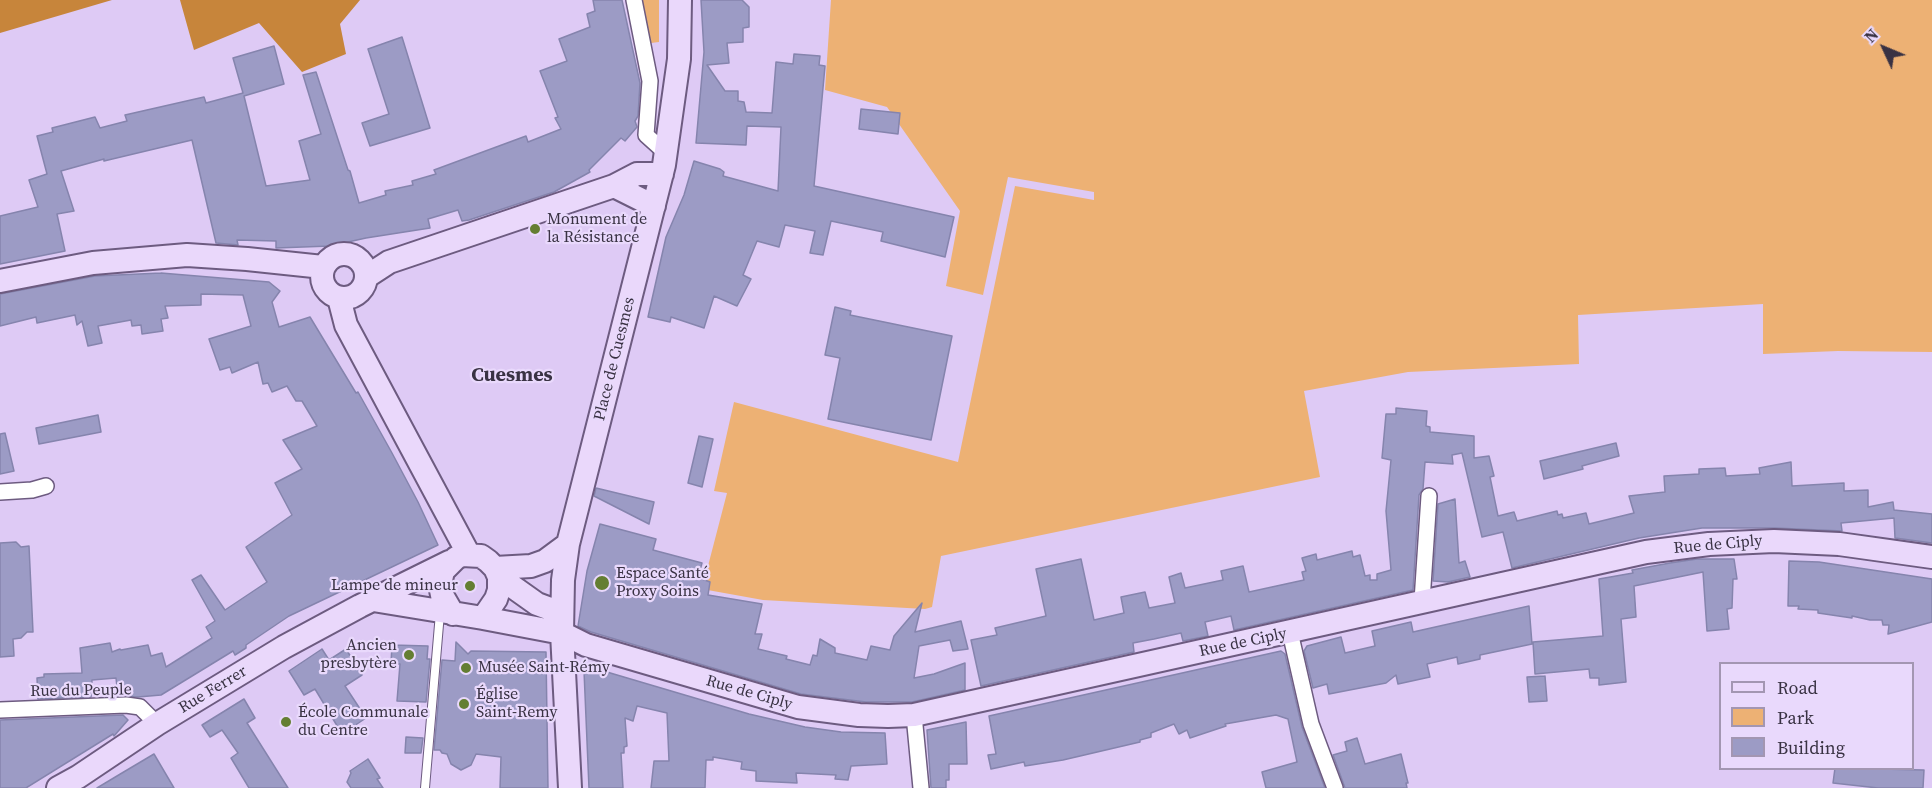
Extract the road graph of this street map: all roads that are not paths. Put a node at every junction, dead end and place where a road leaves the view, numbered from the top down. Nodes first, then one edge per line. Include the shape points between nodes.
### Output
1 (634, 0) edge
2 (680, 0) edge
3 (664, 164) junction
4 (614, 186) junction
5 (654, 206) junction
6 (323, 267) junction
7 (363, 269) junction
8 (0, 280) edge
9 (339, 298) junction
10 (46, 486) dead end
11 (0, 492) edge
12 (1429, 496) dead end
13 (568, 544) junction
14 (1932, 557) edge
15 (459, 559) junction
16 (497, 573) junction
17 (373, 600) junction
18 (1422, 601) junction
19 (447, 613) junction
20 (483, 618) junction
21 (561, 623) junction
22 (1290, 632) junction
23 (0, 710) edge
24 (914, 715) junction
25 (156, 724) junction
26 (58, 788) edge
27 (425, 788) edge
28 (570, 788) edge
29 (921, 788) edge
30 (1335, 788) edge

1 - 3 street via 650,81 646,135
2 - 3 street, Place de Cuesmes via 679,59
3 - 4 street
3 - 5 street, Place de Cuesmes
4 - 5 street
4 - 7 street
5 - 13 street, Place de Cuesmes
6 - 7 street via 337,254 353,256
6 - 8 street via 187,255 93,263
6 - 9 street via 323,286
7 - 9 street via 360,291 353,297
9 - 15 street via 346,325
10 - 11 street
12 - 18 street
13 - 16 street via 545,561
13 - 21 street, Place de Cuesmes
14 - 18 street, Rue de Ciply via 1839,544 1709,544 1646,552
15 - 16 street via 481,556
15 - 17 street, Rue Ferrer
15 - 19 street via 443,571 440,585
16 - 20 street via 499,590
16 - 21 street
17 - 19 street
17 - 25 street, Rue Ferrer via 284,647
18 - 22 street, Rue de Ciply
19 - 20 street
19 - 27 lane
20 - 21 street
21 - 24 street, Rue de Ciply via 586,645 798,707 859,715
21 - 28 street, Place de Cuesmes
22 - 24 street, Rue de Ciply
22 - 30 street via 1311,724
23 - 25 street, Rue du Peuple via 126,705 140,707
24 - 29 street
25 - 26 street, Rue Ferrer

